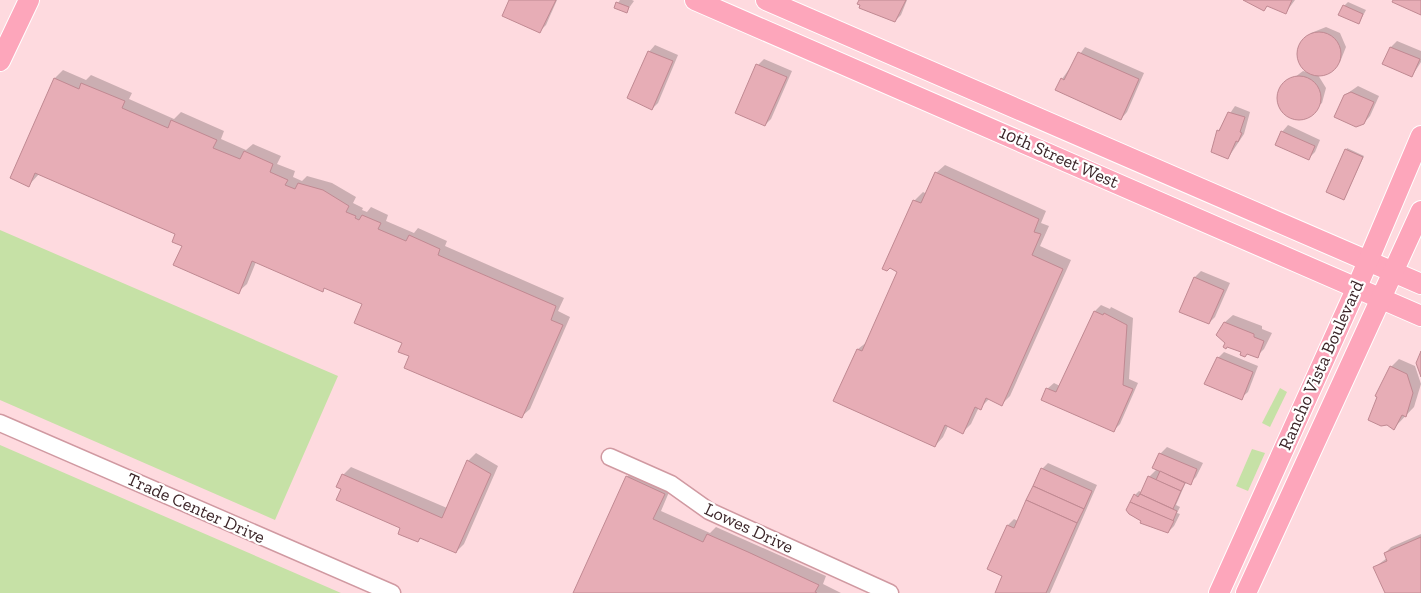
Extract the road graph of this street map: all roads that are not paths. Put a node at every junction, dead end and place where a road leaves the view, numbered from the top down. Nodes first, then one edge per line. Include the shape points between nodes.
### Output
1 (29, 0) edge
2 (695, 0) edge
3 (766, 0) edge
4 (0, 61) edge
5 (856, 69) junction
6 (958, 83) junction
7 (951, 110) junction
8 (1421, 136) edge
9 (1105, 147) junction
10 (1421, 211) edge
11 (1369, 260) junction
12 (1394, 271) junction
13 (1421, 284) edge
14 (1357, 287) junction
15 (1382, 298) junction
16 (1421, 316) edge
17 (0, 422) edge
18 (610, 457) dead end
19 (392, 593) edge
20 (890, 593) edge
21 (1219, 593) edge
22 (1246, 593) edge

1 - 4 main road
2 - 5 main road, 10th Street West
3 - 6 main road, 10th Street West
5 - 6 main road via 898,73 935,87
5 - 7 main road, 10th Street West
6 - 9 main road, 10th Street West
7 - 9 main road via 976,105 1055,139
7 - 14 main road, 10th Street West
8 - 11 main road, Rancho Vista Boulevard
9 - 11 main road, 10th Street West
10 - 12 main road, Rancho Vista Boulevard
11 - 12 main road, 10th Street West
11 - 14 main road, Rancho Vista Boulevard
12 - 13 main road, 10th Street West
12 - 15 main road, Rancho Vista Boulevard
14 - 15 main road, 10th Street West
14 - 21 main road, Rancho Vista Boulevard
15 - 16 main road, 10th Street West
15 - 22 main road, Rancho Vista Boulevard
17 - 19 street, Trade Center Drive
18 - 20 street, Lowes Drive via 671,484 709,510

